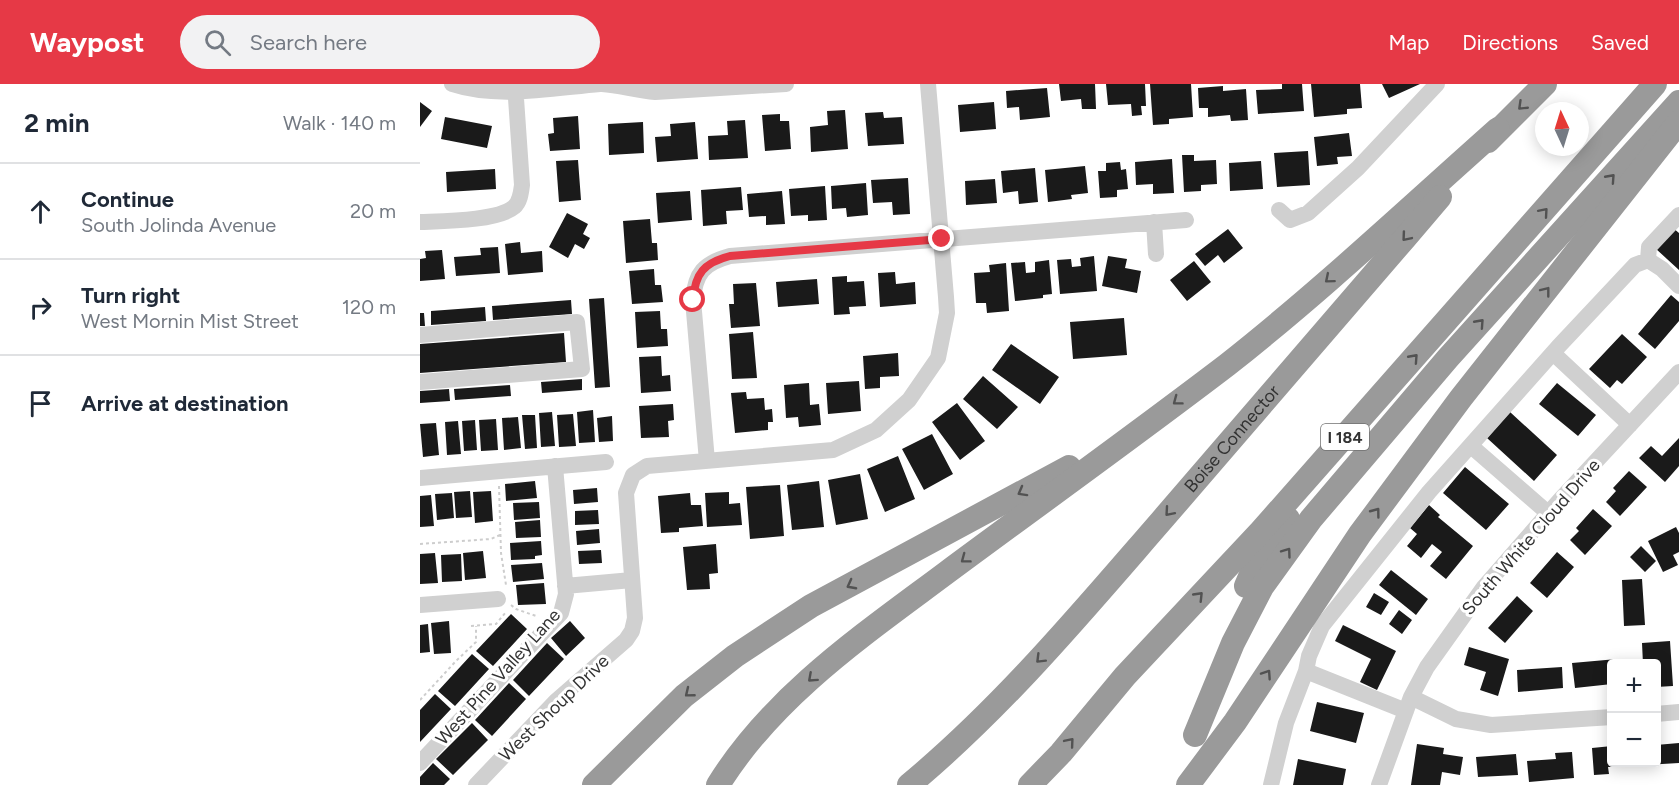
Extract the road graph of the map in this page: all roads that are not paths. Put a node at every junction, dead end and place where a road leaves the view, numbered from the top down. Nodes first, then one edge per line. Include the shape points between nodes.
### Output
1 (452, 84) edge
2 (601, 84) edge
3 (786, 84) edge
4 (928, 84) edge
5 (1437, 84) edge
6 (1545, 84) edge
7 (1655, 84) edge
8 (515, 87) edge
9 (672, 88) edge
10 (1679, 102) edge
11 (1679, 122) edge
12 (1498, 129) junction
13 (1279, 210) dead end
14 (1679, 215) edge
15 (1186, 220) dead end
16 (420, 222) edge
17 (1154, 222) junction
18 (942, 239) junction
19 (1156, 254) dead end
20 (1648, 260) junction
21 (1679, 286) edge
22 (420, 335) edge
23 (1552, 353) junction
24 (1679, 372) edge
25 (420, 382) edge
26 (1392, 384) junction
27 (1147, 424) junction
28 (1630, 425) junction
29 (1471, 446) junction
30 (707, 461) junction
31 (606, 462) dead end
32 (555, 466) junction
33 (420, 478) edge
34 (1548, 513) junction
35 (632, 580) junction
36 (565, 586) junction
37 (498, 599) road end
38 (420, 605) edge
39 (1306, 671) junction
40 (1408, 704) junction
41 (1679, 712) edge
42 (1661, 714) edge
43 (1607, 717) edge
44 (1195, 735) junction
45 (420, 763) edge
46 (476, 785) edge
47 (594, 785) edge
48 (718, 785) edge
49 (909, 785) edge
50 (1030, 785) edge
51 (1186, 785) edge
52 (1271, 785) edge
53 (1379, 785) edge

1 - 8 street via 489,92
2 - 8 street
2 - 9 street via 638,91
3 - 9 street
4 - 18 street
5 - 13 street via 1358,168 1308,213 1290,220
6 -> 12 highway, Boise Connector
26 -> 7 highway, I 184
8 - 16 street via 522,185 515,207 494,216
44 -> 10 highway via 1233,643 1262,586 1311,519 1448,358
51 -> 11 highway via 1234,722 1360,534 1461,398
12 -> 27 highway via 1340,270
12 -> 49 highway, Boise Connector via 1053,645
14 - 20 street via 1649,247
15 - 17 street
17 - 18 street
17 - 19 street
18 - 30 street via 947,313 938,358 909,400 876,430 833,450
18 - 30 street via 730,256 702,270 694,284 693,300
20 - 21 street
20 - 23 street via 1635,265
22 - 25 street via 577,322 582,369
23 - 28 street
23 - 29 street
24 - 28 street, South White Cloud Drive
26 - 44 highway via 1252,572 1221,638
50 -> 26 highway, I 184
27 -> 47 highway via 811,606 735,656 684,696
27 -> 48 highway via 845,648 777,709
28 - 34 street, South White Cloud Drive
29 - 34 street
29 - 39 street via 1429,492 1322,626
30 - 35 street via 647,466 633,475 626,493
31 - 32 street
32 - 33 street
32 - 36 street, West Pine Valley Lane
34 - 40 street, South White Cloud Drive via 1484,587 1427,667
35 - 36 street
35 - 46 street, West Shoup Drive via 635,618 626,640 556,701
36 - 45 street, West Pine Valley Lane via 561,613
37 - 38 street
39 - 40 street
39 - 52 street via 1286,723
40 - 43 street via 1491,725
40 - 53 street, South White Cloud Drive
41 - 42 street
44 - 51 highway

